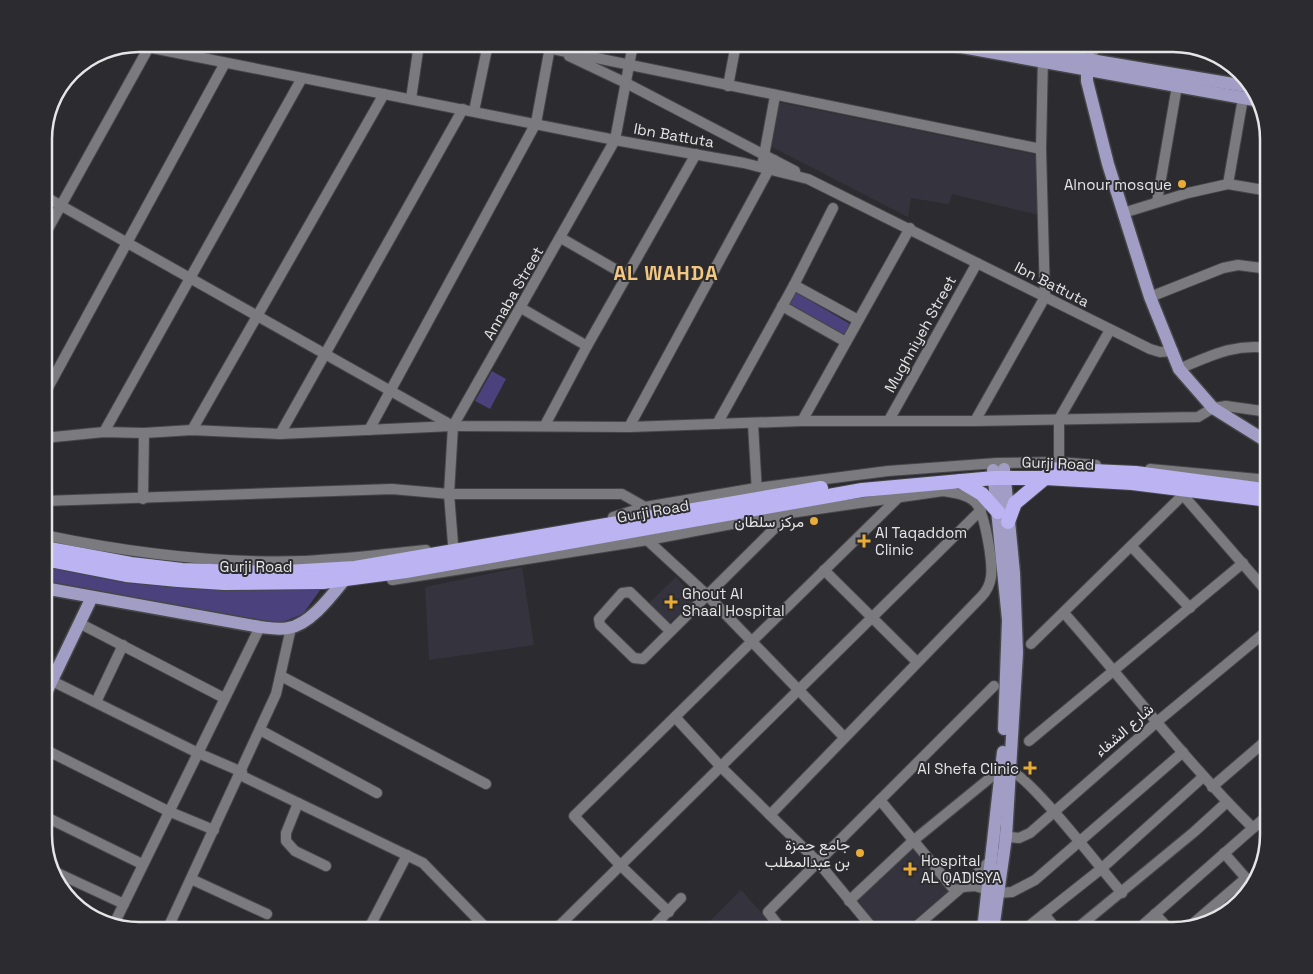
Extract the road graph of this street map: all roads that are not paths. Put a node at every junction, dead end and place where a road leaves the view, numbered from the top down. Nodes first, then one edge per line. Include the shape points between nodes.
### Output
1 (146, 52) edge
2 (173, 52) edge
3 (418, 52) edge
4 (486, 52) edge
5 (547, 52) edge
6 (562, 52) edge
7 (575, 52) edge
8 (632, 52) edge
9 (734, 52) edge
10 (1006, 52) edge
11 (1026, 52) edge
12 (1093, 52) edge
13 (1044, 57) junction
14 (225, 63) junction
15 (1089, 64) junction
16 (629, 66) junction
17 (302, 78) junction
18 (626, 83) junction
19 (728, 86) junction
20 (1177, 86) junction
21 (1243, 87) edge
22 (384, 94) junction
23 (775, 96) junction
24 (1243, 98) junction
25 (411, 99) junction
26 (1251, 99) edge
27 (463, 109) junction
28 (474, 111) junction
29 (536, 123) junction
30 (615, 140) junction
31 (1040, 149) junction
32 (696, 154) junction
33 (764, 155) junction
34 (769, 165) junction
35 (1228, 184) junction
36 (1260, 189) edge
37 (831, 190) junction
38 (842, 195) junction
39 (53, 201) edge
40 (1157, 202) junction
41 (60, 205) junction
42 (833, 208) junction
43 (1123, 213) junction
44 (53, 219) edge
45 (910, 228) junction
46 (561, 238) junction
47 (127, 242) junction
48 (977, 263) junction
49 (1260, 268) edge
50 (627, 276) junction
51 (192, 278) junction
52 (794, 285) junction
53 (1045, 297) junction
54 (1150, 297) junction
55 (782, 306) junction
56 (521, 308) junction
57 (257, 315) junction
58 (858, 320) junction
59 (1110, 330) junction
60 (846, 342) junction
61 (587, 346) junction
62 (1260, 347) edge
63 (1172, 351) junction
64 (325, 354) junction
65 (1178, 368) junction
66 (53, 378) edge
67 (390, 391) junction
68 (1213, 408) junction
69 (1260, 411) edge
70 (1059, 419) junction
71 (889, 420) junction
72 (975, 421) junction
73 (802, 422) junction
74 (717, 424) junction
75 (753, 424) junction
76 (545, 425) junction
77 (453, 426) junction
78 (629, 426) junction
79 (192, 430) junction
80 (368, 430) junction
81 (104, 432) junction
82 (144, 433) junction
83 (280, 434) junction
84 (53, 437) edge
85 (1260, 437) edge
86 (1058, 462) junction
87 (999, 474) junction
88 (1045, 478) junction
89 (1260, 479) edge
90 (959, 481) junction
91 (860, 485) junction
92 (1260, 490) edge
93 (757, 493) junction
94 (1185, 493) junction
95 (449, 494) junction
96 (899, 497) junction
97 (143, 499) junction
98 (1260, 499) edge
99 (53, 501) edge
100 (792, 507) junction
101 (645, 508) junction
102 (981, 510) junction
103 (1003, 517) junction
104 (643, 535) junction
105 (53, 537) edge
106 (1132, 547) junction
107 (53, 550) edge
108 (454, 554) junction
109 (53, 561) edge
110 (1243, 563) junction
111 (824, 570) junction
112 (1009, 574) junction
113 (992, 576) junction
114 (345, 579) junction
115 (391, 580) dead end
116 (1260, 583) edge
117 (53, 590) edge
118 (707, 596) junction
119 (92, 597) junction
120 (1190, 608) junction
121 (1064, 613) junction
122 (873, 618) junction
123 (80, 624) junction
124 (260, 627) junction
125 (290, 628) junction
126 (670, 631) junction
127 (1260, 636) edge
128 (750, 641) junction
129 (1030, 644) dead end
130 (123, 645) junction
131 (917, 662) junction
132 (53, 670) edge
133 (1115, 670) junction
134 (281, 676) junction
135 (53, 681) edge
136 (994, 686) dead end
137 (799, 689) junction
138 (224, 698) junction
139 (96, 702) junction
140 (675, 717) junction
141 (1158, 721) junction
142 (260, 730) junction
143 (844, 737) junction
144 (1029, 741) dead end
145 (1260, 746) edge
146 (1183, 752) junction
147 (198, 753) junction
148 (53, 754) edge
149 (721, 767) junction
150 (1006, 770) junction
151 (241, 774) junction
152 (1203, 777) junction
153 (486, 784) dead end
154 (1212, 787) junction
155 (377, 793) dead end
156 (880, 800) junction
157 (1227, 802) junction
158 (298, 803) junction
159 (168, 811) junction
160 (1053, 811) junction
161 (770, 815) junction
162 (53, 820) edge
163 (1260, 822) edge
164 (1253, 828) junction
165 (214, 830) junction
166 (1000, 836) junction
167 (914, 840) junction
168 (1079, 844) junction
169 (1224, 853) junction
170 (407, 855) junction
171 (991, 860) junction
172 (818, 862) junction
173 (142, 864) junction
174 (620, 864) junction
175 (326, 866) dead end
176 (1101, 869) junction
177 (63, 876) edge
178 (191, 879) junction
179 (1248, 880) edge
180 (1245, 885) edge
181 (959, 890) junction
182 (993, 891) junction
183 (1122, 893) junction
184 (682, 898) dead end
185 (850, 901) junction
186 (124, 904) junction
187 (669, 912) junction
188 (267, 914) dead end
189 (1044, 914) junction
190 (1155, 914) junction
191 (1203, 916) edge
192 (117, 918) edge
193 (171, 922) edge
194 (372, 922) edge
195 (480, 922) edge
196 (563, 922) edge
197 (658, 922) edge
198 (776, 922) edge
199 (867, 922) edge
200 (921, 922) edge
201 (988, 922) edge
202 (1034, 922) edge
203 (1050, 922) edge
204 (1085, 922) edge
205 (1146, 922) edge
206 (1162, 922) edge

1 - 41 street
2 - 14 street, Ibn Battuta
3 - 25 street
4 - 28 street
5 - 29 street
6 - 18 street
7 - 16 street
8 - 16 street, Annaba Street
9 - 19 street
10 - 13 main road
11 - 13 main road
12 - 15 street
13 - 15 main road
13 - 31 street
14 - 17 street, Ibn Battuta
14 - 47 street
15 - 20 main road
15 - 21 main road
15 - 43 main road via 1087,81
16 - 18 street, Annaba Street
16 - 19 street
17 - 22 street, Ibn Battuta
17 - 51 street
18 - 30 street, Annaba Street
18 - 33 street
19 - 23 street
20 - 24 main road
20 - 40 street
22 - 25 street, Ibn Battuta
22 - 57 street
23 - 31 street
23 - 33 street
24 - 26 main road
24 - 35 street
25 - 27 street, Ibn Battuta
27 - 28 street, Ibn Battuta
27 - 64 street
28 - 29 street, Ibn Battuta
29 - 30 street, Ibn Battuta
29 - 67 street
30 - 32 street, Ibn Battuta
30 - 46 street, Annaba Street
31 - 53 street
32 - 34 street, Ibn Battuta
32 - 50 street
33 - 34 street
34 - 37 street, Ibn Battuta
34 - 78 street
35 - 36 street
35 - 40 street
37 - 38 street, Ibn Battuta
37 - 42 street
38 - 42 street
38 - 45 street, Ibn Battuta
39 - 41 street
40 - 43 street
41 - 44 street
41 - 47 street
42 - 52 street
43 - 54 main road
45 - 48 street, Ibn Battuta
45 - 58 street
46 - 50 street
46 - 56 street, Annaba Street
47 - 51 street
47 - 66 street
48 - 53 street, Ibn Battuta
48 - 71 street, Mughniyeh Street
49 - 54 street via 1238,265 1223,268
50 - 61 street
51 - 57 street
51 - 81 street
52 - 55 street
52 - 58 street
53 - 59 street, Ibn Battuta
53 - 72 street
54 - 63 main road
55 - 60 street
55 - 74 street
56 - 61 street
56 - 77 street, Annaba Street
57 - 64 street
57 - 79 street
58 - 60 street
59 - 63 street, Ibn Battuta via 1150,349
59 - 70 street
60 - 73 street
61 - 76 street
62 - 65 street via 1231,348
63 - 65 main road
64 - 67 street
64 - 83 street
65 - 68 main road
67 - 77 street
67 - 80 street
68 - 69 street
68 - 70 street via 1198,417
68 - 85 main road
70 - 72 street
70 - 86 street
71 - 72 street
71 - 73 street
73 - 75 street
74 - 75 street
74 - 78 street
75 - 93 street
76 - 77 street
76 - 78 street
77 - 80 street
77 - 95 street, Annaba Street
79 - 82 street
79 - 83 street
80 - 83 street
81 - 82 street
81 - 84 street
82 - 97 street
86 - 89 street
86 - 93 street via 888,471
87 - 88 highway, Gurji Road
87 - 90 highway, Gurji Road
87 - 91 highway, Gurji Road
87 - 92 highway, Gurji Road via 1050,469 1136,473
87 - 103 main road
88 - 94 highway, Gurji Road via 1132,483
88 - 103 highway
90 - 91 highway, Gurji Road
90 - 103 highway via 982,494
91 - 93 highway, Gurji Road
91 - 100 highway, Gurji Road
93 - 101 street
93 - 108 highway, Gurji Road
94 - 98 highway, Gurji Road
94 - 106 street
94 - 110 street
95 - 97 street via 392,489
95 - 101 street via 622,494
95 - 108 street, Annaba Street
96 - 100 street
96 - 102 street via 943,492 960,494 975,502
96 - 111 street
97 - 99 street
100 - 104 highway, Gurji Road
100 - 118 street
101 - 108 street
102 - 113 street
102 - 122 street
103 - 112 main road
104 - 108 highway, Gurji Road
104 - 115 street
104 - 118 street
105 - 108 street via 113,549 195,558 303,561
106 - 120 street
106 - 121 street
107 - 108 highway, Gurji Road via 182,570 269,573 355,568
108 - 114 highway, Gurji Road
109 - 114 highway, Gurji Road via 126,575 178,580 268,583
110 - 116 street
110 - 120 street
111 - 122 street
111 - 128 street
112 - 113 street
112 - 150 main road via 1017,653
113 - 131 street via 981,597
114 - 125 main road via 321,608
117 - 119 main road
118 - 126 street
118 - 128 street
119 - 123 main road
119 - 124 main road
120 - 133 street
121 - 129 street
121 - 133 street
122 - 131 street
122 - 137 street
123 - 130 street
123 - 132 main road
124 - 125 main road
124 - 138 street
125 - 134 street
126 - 126 street via 630,592 622,593 599,619 600,624 639,660
127 - 141 street, شارع الشفاء
128 - 137 street
128 - 140 street
130 - 138 street
130 - 139 street
131 - 143 street
133 - 141 street
133 - 144 street
134 - 142 street
134 - 153 street
135 - 139 street
136 - 156 street
137 - 143 street
137 - 149 street
138 - 147 street
139 - 147 street
140 - 149 street
140 - 174 street via 574,816
141 - 146 street
141 - 160 street, شارع الشفاء
142 - 151 street
142 - 155 street
143 - 161 street
145 - 154 street
146 - 152 street
146 - 168 street
147 - 151 street
147 - 159 street
148 - 159 street
149 - 161 street
149 - 174 street
150 - 160 street via 1020,776
150 - 166 main road
150 - 167 street
151 - 158 street
151 - 165 street
152 - 154 street
152 - 176 street
154 - 157 street
156 - 167 street
156 - 172 street
157 - 164 street
157 - 183 street
158 - 170 street
158 - 175 street via 286,841 295,851
159 - 165 street
159 - 173 street
160 - 166 street, شارع الشفاء via 1024,837
160 - 168 street
161 - 172 street
162 - 173 street
163 - 164 street
164 - 169 street
165 - 178 street
166 - 171 main road
166 - 182 main road
167 - 181 street
167 - 185 street
168 - 176 street
168 - 182 street via 1035,880 1012,892
169 - 179 street
169 - 190 street
170 - 194 street
170 - 195 street via 423,863
171 - 181 street
171 - 182 main road
172 - 185 street
172 - 198 street via 768,912
173 - 186 street
174 - 187 street
174 - 196 street
176 - 183 street
176 - 189 street
177 - 186 street
178 - 188 street
178 - 193 street
180 - 191 street
181 - 182 street via 975,886
181 - 200 street
182 - 201 main road
183 - 204 street
184 - 187 street
185 - 199 street
186 - 192 street
187 - 197 street
189 - 202 street
189 - 203 street
190 - 205 street
190 - 206 street

